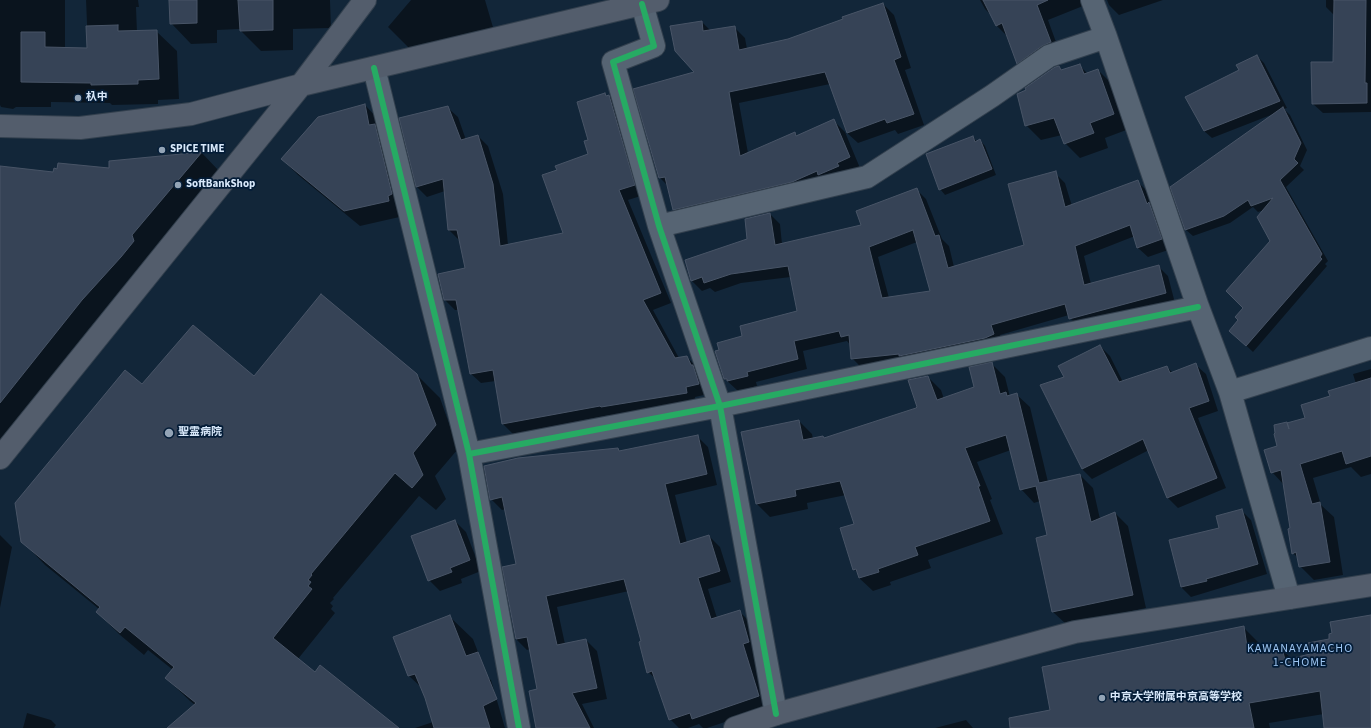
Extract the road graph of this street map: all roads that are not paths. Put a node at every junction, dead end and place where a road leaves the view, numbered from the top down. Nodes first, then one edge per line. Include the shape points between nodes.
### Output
1 (365, 0) edge
2 (1092, 0) edge
3 (650, 2) edge
4 (1106, 37) junction
5 (374, 68) junction
6 (301, 85) junction
7 (0, 126) edge
8 (659, 226) junction
9 (1198, 307) junction
10 (1371, 348) edge
11 (1230, 392) junction
12 (720, 406) junction
13 (469, 454) junction
14 (0, 458) edge
15 (1371, 585) edge
16 (1289, 598) junction
17 (776, 714) junction
18 (519, 728) edge
19 (735, 728) edge

1 - 6 street
2 - 4 street
3 - 5 street
3 - 8 street via 654,46 613,62
4 - 8 street via 1049,56 866,177
4 - 9 street
5 - 6 street
5 - 13 street
6 - 7 street via 191,114 80,128
6 - 14 street
8 - 12 street
9 - 11 street
9 - 12 street
10 - 11 street
11 - 16 street
12 - 13 street
12 - 17 street
13 - 18 street
15 - 16 street
16 - 17 street via 1076,632
17 - 19 street

